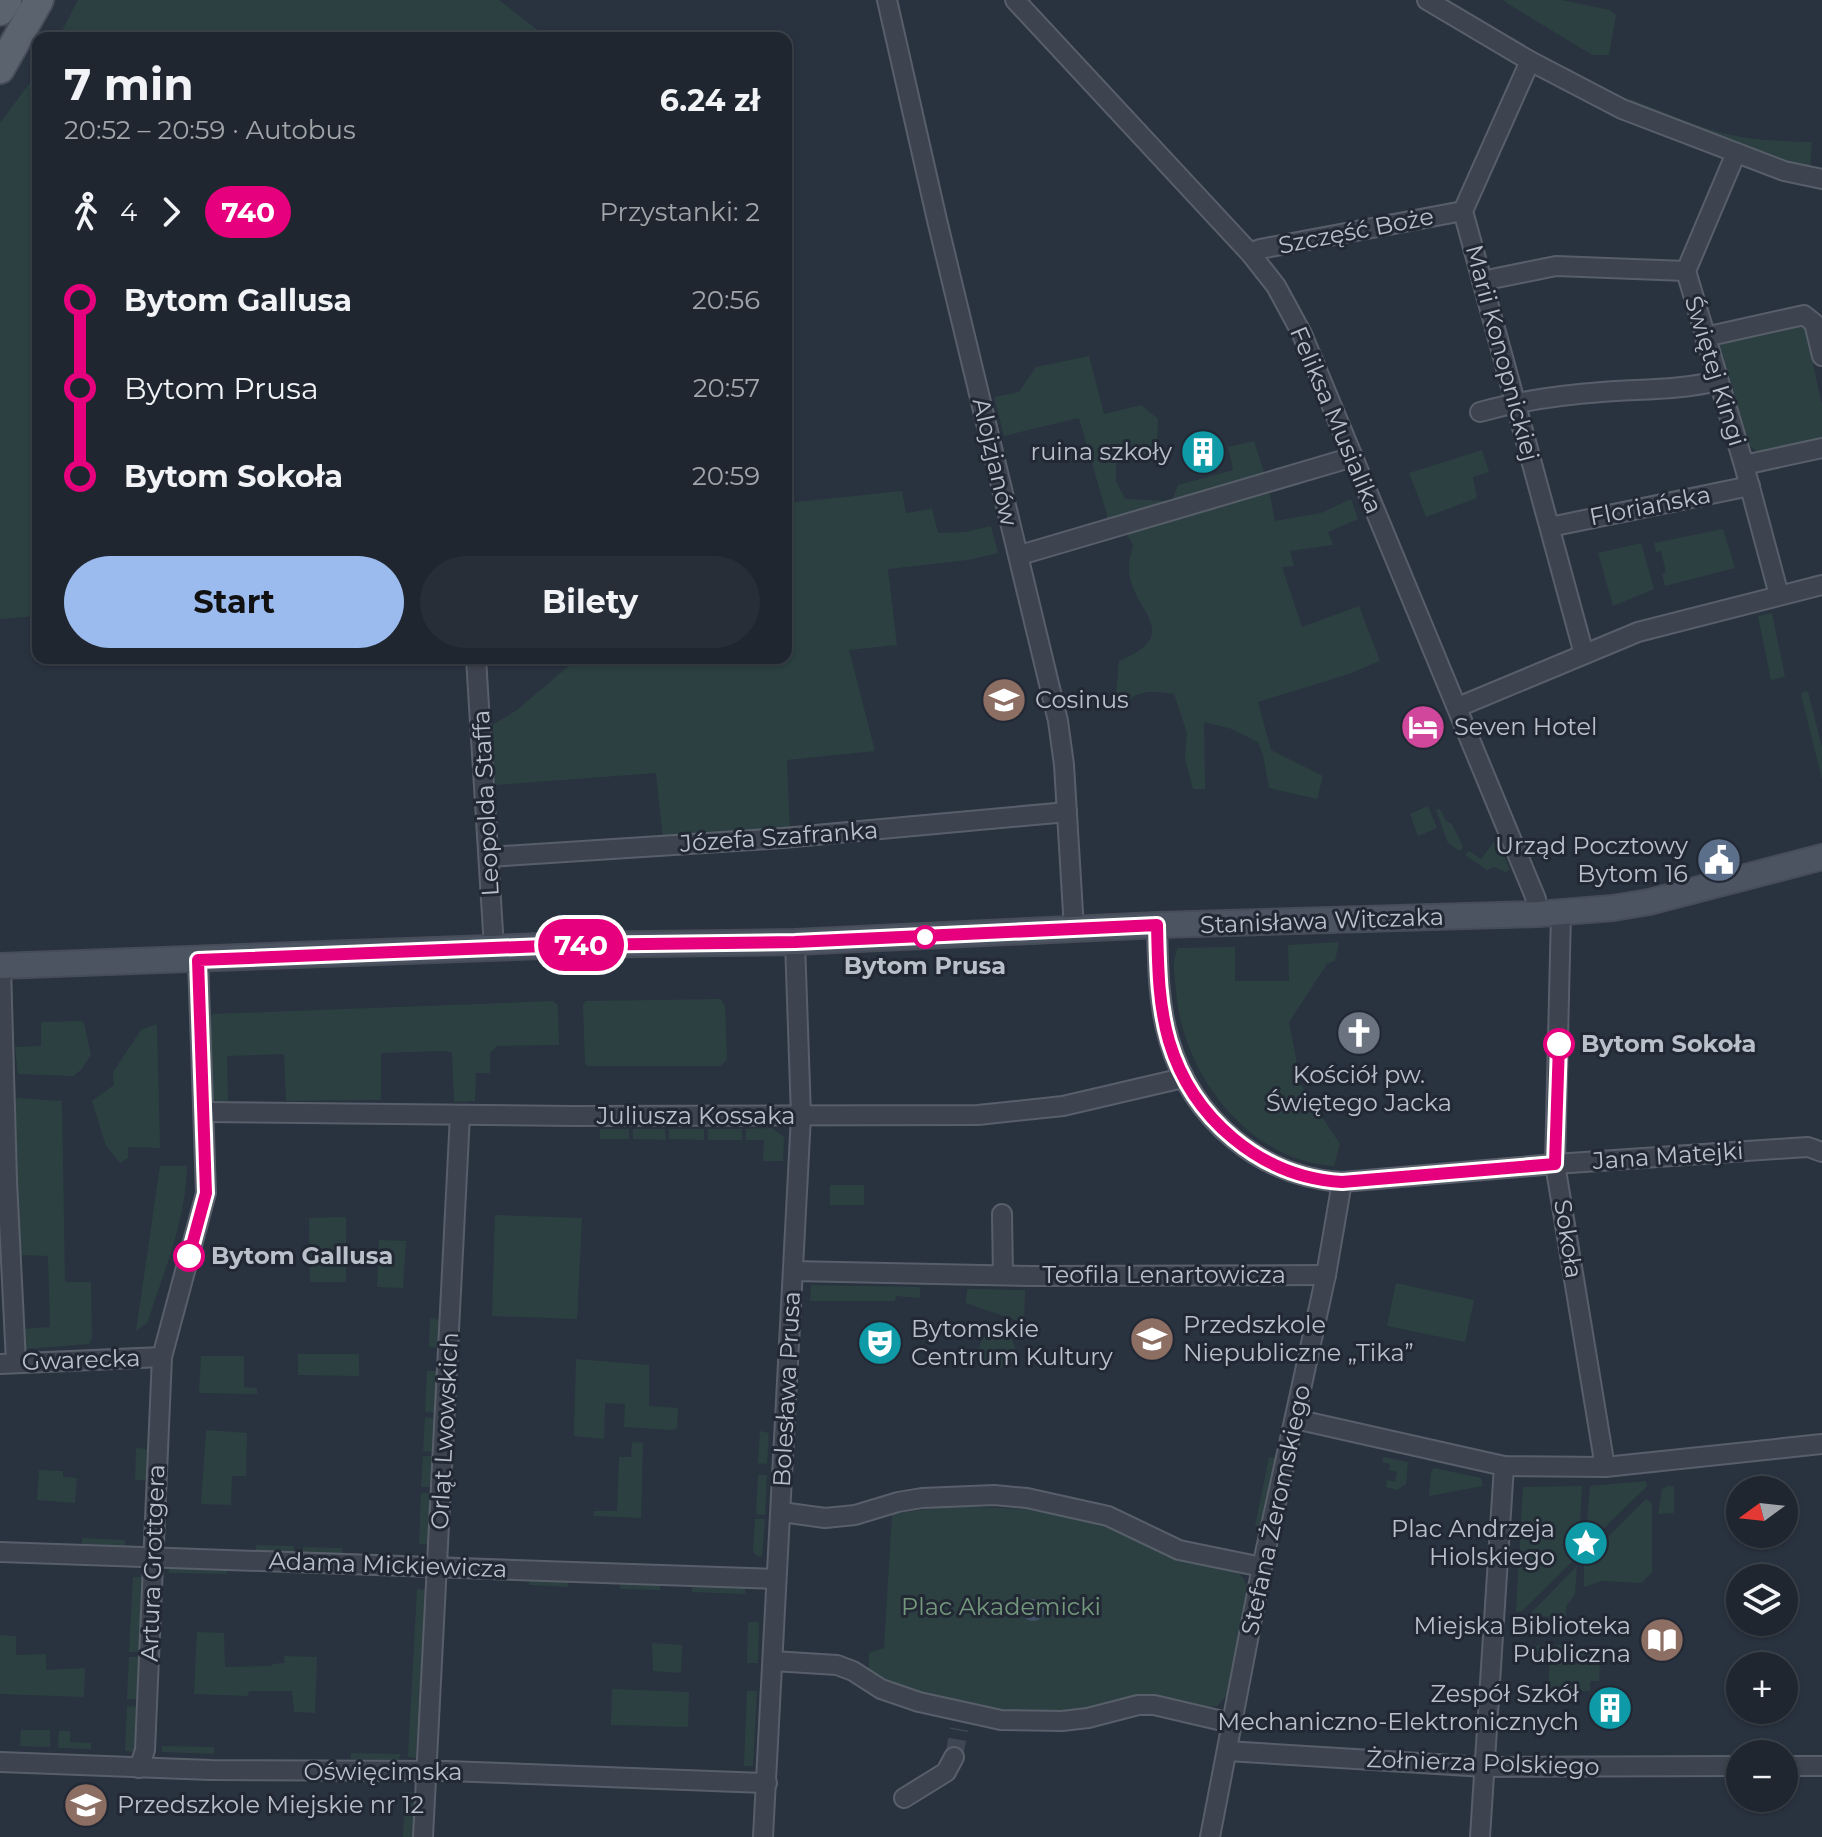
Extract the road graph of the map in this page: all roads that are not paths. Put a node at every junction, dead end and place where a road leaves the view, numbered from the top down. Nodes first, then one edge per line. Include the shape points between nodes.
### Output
1 (7, 0) edge
2 (39, 0) edge
3 (887, 0) edge
4 (1015, 0) edge
5 (1427, 0) edge
6 (0, 11) edge
7 (1530, 61) junction
8 (0, 69) edge
9 (1736, 153) junction
10 (1822, 179) edge
11 (1463, 211) junction
12 (1250, 253) junction
13 (1686, 271) junction
14 (1482, 281) junction
15 (1705, 337) junction
16 (1822, 356) edge
17 (1718, 381) junction
18 (1515, 403) junction
19 (1480, 412) dead end
20 (1822, 448) edge
21 (1353, 457) junction
22 (1744, 465) junction
23 (1750, 486) junction
24 (1550, 527) junction
25 (1027, 553) dead end
26 (1822, 585) edge
27 (1779, 595) junction
28 (1584, 654) junction
29 (476, 664) edge
30 (1458, 707) junction
31 (1067, 812) junction
32 (489, 857) junction
33 (1822, 857) edge
34 (1549, 914) junction
35 (1157, 925) junction
36 (1074, 929) junction
37 (795, 942) junction
38 (494, 948) junction
39 (198, 960) junction
40 (1, 966) edge
41 (1183, 1078) junction
42 (205, 1112) junction
43 (460, 1115) junction
44 (801, 1116) junction
45 (1822, 1152) edge
46 (1555, 1164) junction
47 (1342, 1182) junction
48 (1002, 1214) dead end
49 (793, 1271) junction
50 (1003, 1275) junction
51 (1326, 1275) junction
52 (162, 1357) junction
53 (8, 1363) edge
54 (1295, 1419) junction
55 (1822, 1444) edge
56 (1504, 1466) junction
57 (1605, 1467) junction
58 (781, 1512) junction
59 (0, 1552) edge
60 (152, 1556) junction
61 (438, 1566) junction
62 (1262, 1567) junction
63 (776, 1579) junction
64 (773, 1661) junction
65 (1231, 1723) junction
66 (1227, 1751) junction
67 (954, 1757) tunnel mouth
68 (0, 1762) edge
69 (1726, 1766) edge
70 (1798, 1766) edge
71 (1822, 1766) edge
72 (1485, 1767) junction
73 (139, 1768) junction
74 (427, 1772) junction
75 (767, 1783) junction
76 (904, 1798) dead end
77 (423, 1837) edge
78 (763, 1837) edge
79 (1210, 1837) edge
80 (1480, 1837) edge

1 - 6 main road
2 - 8 main road
3 - 31 street, Alojzjanów via 1058,721
4 - 12 street, Feliksa Musialika
5 - 7 street
7 - 9 street via 1622,109
7 - 11 street
9 - 10 street
9 - 13 street, Świętej Kingi
11 - 12 street, Szczęść Boże
11 - 14 street, Marii Konopnickiej
12 - 21 street, Feliksa Musialika via 1276,286 1302,334
13 - 14 street via 1556,266
13 - 15 street, Świętej Kingi
14 - 18 street, Marii Konopnickiej
15 - 16 street via 1804,315 1814,323
15 - 17 street, Świętej Kingi
17 - 18 street
17 - 22 street, Świętej Kingi
18 - 19 street
18 - 24 street, Marii Konopnickiej
20 - 22 street
21 - 25 street
21 - 30 street, Feliksa Musialika
22 - 23 street, Świętej Kingi
23 - 24 street, Floriańska
23 - 27 street, Świętej Kingi
24 - 28 street, Marii Konopnickiej
26 - 27 street
27 - 28 street via 1638,632
28 - 30 street
29 - 32 street, Leopolda Staffa
30 - 34 street, Feliksa Musialika via 1536,899
31 - 32 street, Józefa Szafranka
31 - 36 street, Alojzjanów
32 - 38 street, Leopolda Staffa
33 - 34 street, Stanisława Witczaka via 1649,902
34 - 35 street, Stanisława Witczaka
34 - 46 street, Sokoła
35 - 36 street, Stanisława Witczaka
35 - 41 street, Jana Matejki via 1161,1003
36 - 37 street, Stanisława Witczaka
37 - 38 street, Stanisława Witczaka
37 - 44 street, Bolesława Prusa
38 - 39 street, Stanisława Witczaka
39 - 40 street, Stanisława Witczaka
39 - 42 street, Artura Grottgera
40 - 53 street
41 - 44 street, Juliusza Kossaka via 1023,1112
41 - 47 street, Jana Matejki via 1229,1135 1263,1161 1308,1178
42 - 43 street, Juliusza Kossaka
42 - 52 street, Artura Grottgera via 206,1193
43 - 44 street, Juliusza Kossaka
43 - 61 street, Orląt Lwowskich
44 - 49 street, Bolesława Prusa
45 - 46 street, Jana Matejki via 1804,1147
46 - 47 street, Jana Matejki
46 - 57 street, Sokoła
47 - 51 street, Stefana Żeromskiego
48 - 50 street
49 - 50 street, Teofila Lenartowicza
49 - 58 street, Bolesława Prusa
50 - 51 street, Teofila Lenartowicza
51 - 54 street, Stefana Żeromskiego
52 - 53 street, Gwarecka
52 - 60 street, Artura Grottgera
54 - 56 street
54 - 62 street, Stefana Żeromskiego
55 - 57 street
56 - 57 street
56 - 72 street
58 - 62 street via 825,1518 922,1498 1027,1498 1108,1516 1179,1550
58 - 63 street, Bolesława Prusa
59 - 60 street, Adama Mickiewicza
60 - 61 street, Adama Mickiewicza
60 - 73 street, Artura Grottgera via 145,1750
61 - 63 street, Adama Mickiewicza
61 - 74 street, Orląt Lwowskich
62 - 65 street, Stefana Żeromskiego
63 - 64 street, Bolesława Prusa
64 - 65 street via 837,1665 961,1721 1062,1721 1154,1705
64 - 75 street, Bolesława Prusa
65 - 66 street, Stefana Żeromskiego
66 - 72 street, Żołnierza Polskiego
66 - 79 street, Stefana Żeromskiego
67 - 76 street via 946,1772
68 - 73 street, Oświęcimska
69 - 72 street, Żołnierza Polskiego
70 - 71 street
72 - 80 street
73 - 74 street, Oświęcimska
74 - 75 street, Oświęcimska
74 - 77 street, Orląt Lwowskich
75 - 78 street, Bolesława Prusa

